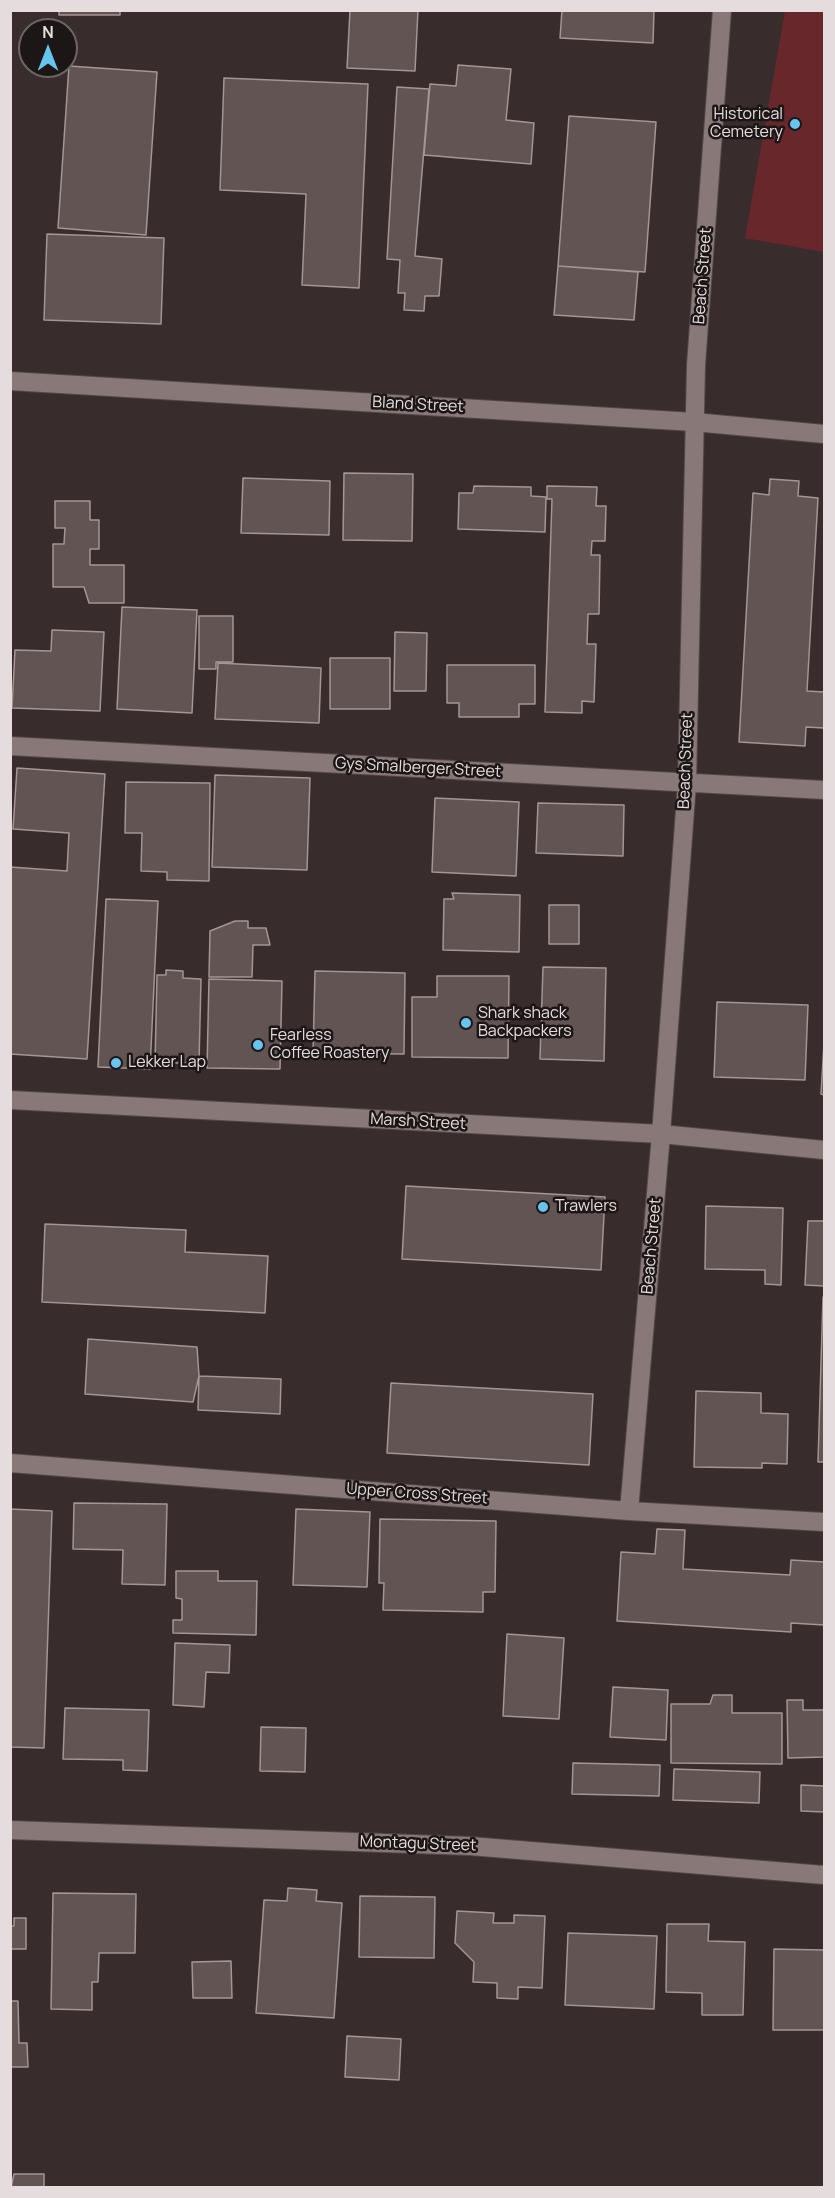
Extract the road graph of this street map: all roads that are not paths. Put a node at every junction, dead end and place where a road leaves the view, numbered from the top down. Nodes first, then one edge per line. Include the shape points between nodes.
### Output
1 (722, 10) edge
2 (10, 381) edge
3 (694, 422) junction
4 (825, 434) edge
5 (10, 746) edge
6 (687, 783) junction
7 (825, 790) edge
8 (10, 1100) edge
9 (661, 1134) junction
10 (825, 1150) edge
11 (10, 1463) edge
12 (629, 1510) junction
13 (825, 1522) edge
14 (10, 1830) edge
15 (825, 1875) edge

1 - 3 street, Beach Street
2 - 3 street, Bland Street
3 - 4 street, Bland Street
3 - 6 street, Beach Street
5 - 6 street, Gys Smalberger Street
6 - 7 street, Gys Smalberger Street
6 - 9 street, Beach Street
8 - 9 street, Marsh Street
9 - 10 street, Marsh Street
9 - 12 street, Beach Street
11 - 12 street, Upper Cross Street
12 - 13 street, Upper Cross Street
14 - 15 street, Montagu Street via 471,1846

